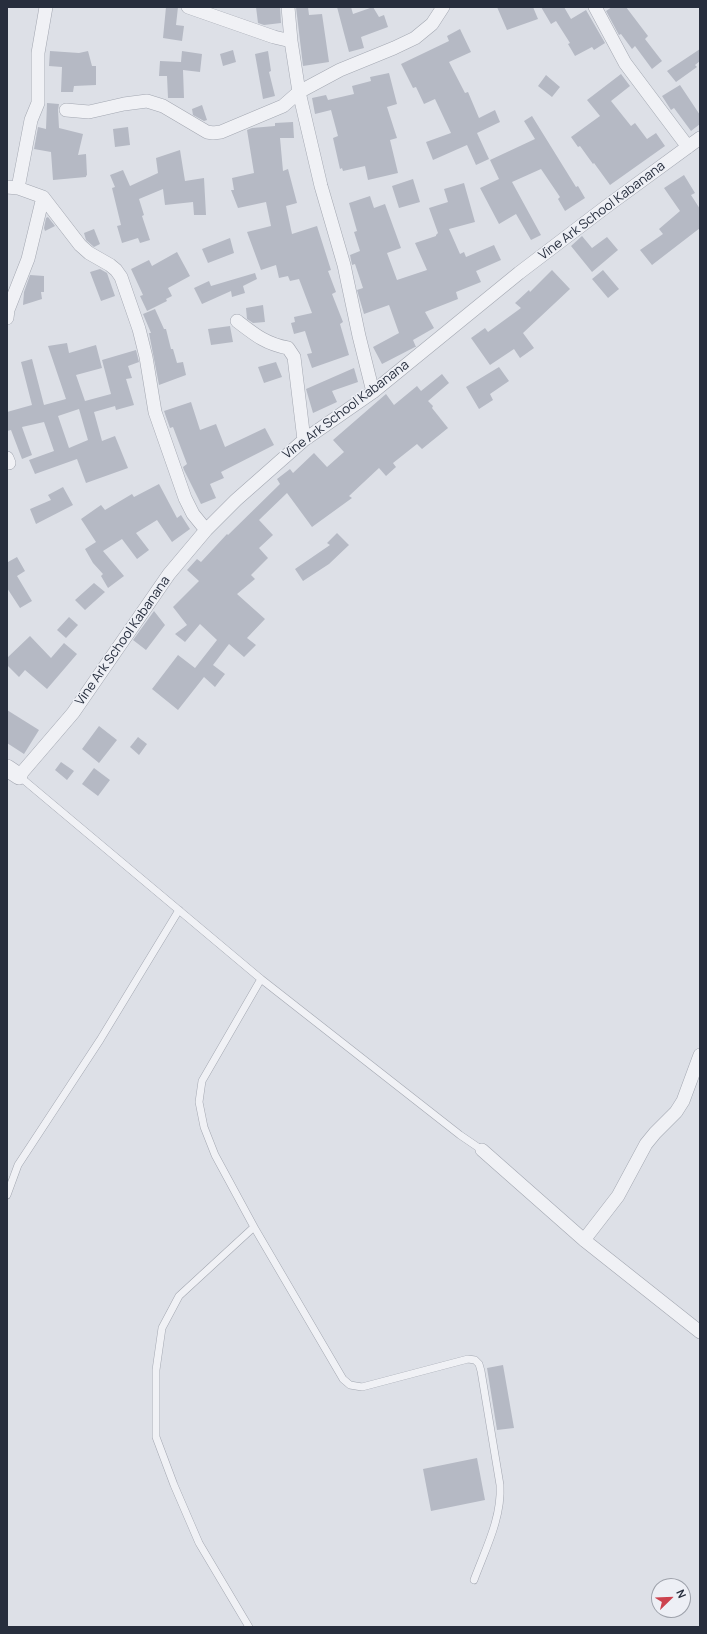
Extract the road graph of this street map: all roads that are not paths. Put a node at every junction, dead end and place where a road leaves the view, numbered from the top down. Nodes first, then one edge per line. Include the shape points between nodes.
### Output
1 (46, 7) edge
2 (188, 7) edge
3 (288, 7) edge
4 (443, 7) edge
5 (595, 7) edge
6 (291, 41) junction
7 (299, 92) junction
8 (66, 110) dead end
9 (700, 138) edge
10 (688, 147) junction
11 (13, 187) edge
12 (43, 197) junction
13 (7, 318) edge
14 (237, 321) dead end
15 (373, 392) junction
16 (304, 440) junction
17 (206, 530) junction
18 (13, 772) edge
19 (179, 910) junction
20 (262, 979) junction
21 (700, 1055) edge
22 (482, 1150) joint
23 (7, 1196) edge
24 (254, 1227) junction
25 (584, 1240) junction
26 (700, 1332) edge
27 (474, 1580) dead end
28 (249, 1627) edge

1 - 11 street via 38,53 38,103
2 - 6 street
3 - 6 street
4 - 7 street via 432,24 415,38 340,70
5 - 10 street via 625,63
6 - 7 street
7 - 8 street via 283,106 213,133 163,106 147,101 89,112
7 - 15 street via 321,186 344,265
9 - 10 street, Vine Ark School Kabanana
10 - 15 street, Vine Ark School Kabanana via 519,273
11 - 12 street
12 - 13 street via 28,259
12 - 17 street via 80,245 110,265 120,278 139,329 155,412 185,498 193,514
14 - 16 street via 260,339 288,348 294,357
15 - 16 street, Vine Ark School Kabanana
16 - 17 street, Vine Ark School Kabanana
17 - 18 street, Vine Ark School Kabanana via 168,574 73,713
18 - 19 lane
19 - 20 lane
19 - 23 lane via 100,1040 18,1166
20 - 22 lane
20 - 24 lane via 202,1081 199,1102 204,1127 215,1155
21 - 25 street via 683,1101 646,1144 618,1196
22 - 25 street
24 - 27 lane via 344,1379 350,1385 362,1387 468,1360 475,1360 479,1364 501,1499 499,1512
24 - 28 lane via 179,1296 162,1328 156,1370 156,1437 199,1543
25 - 26 street

